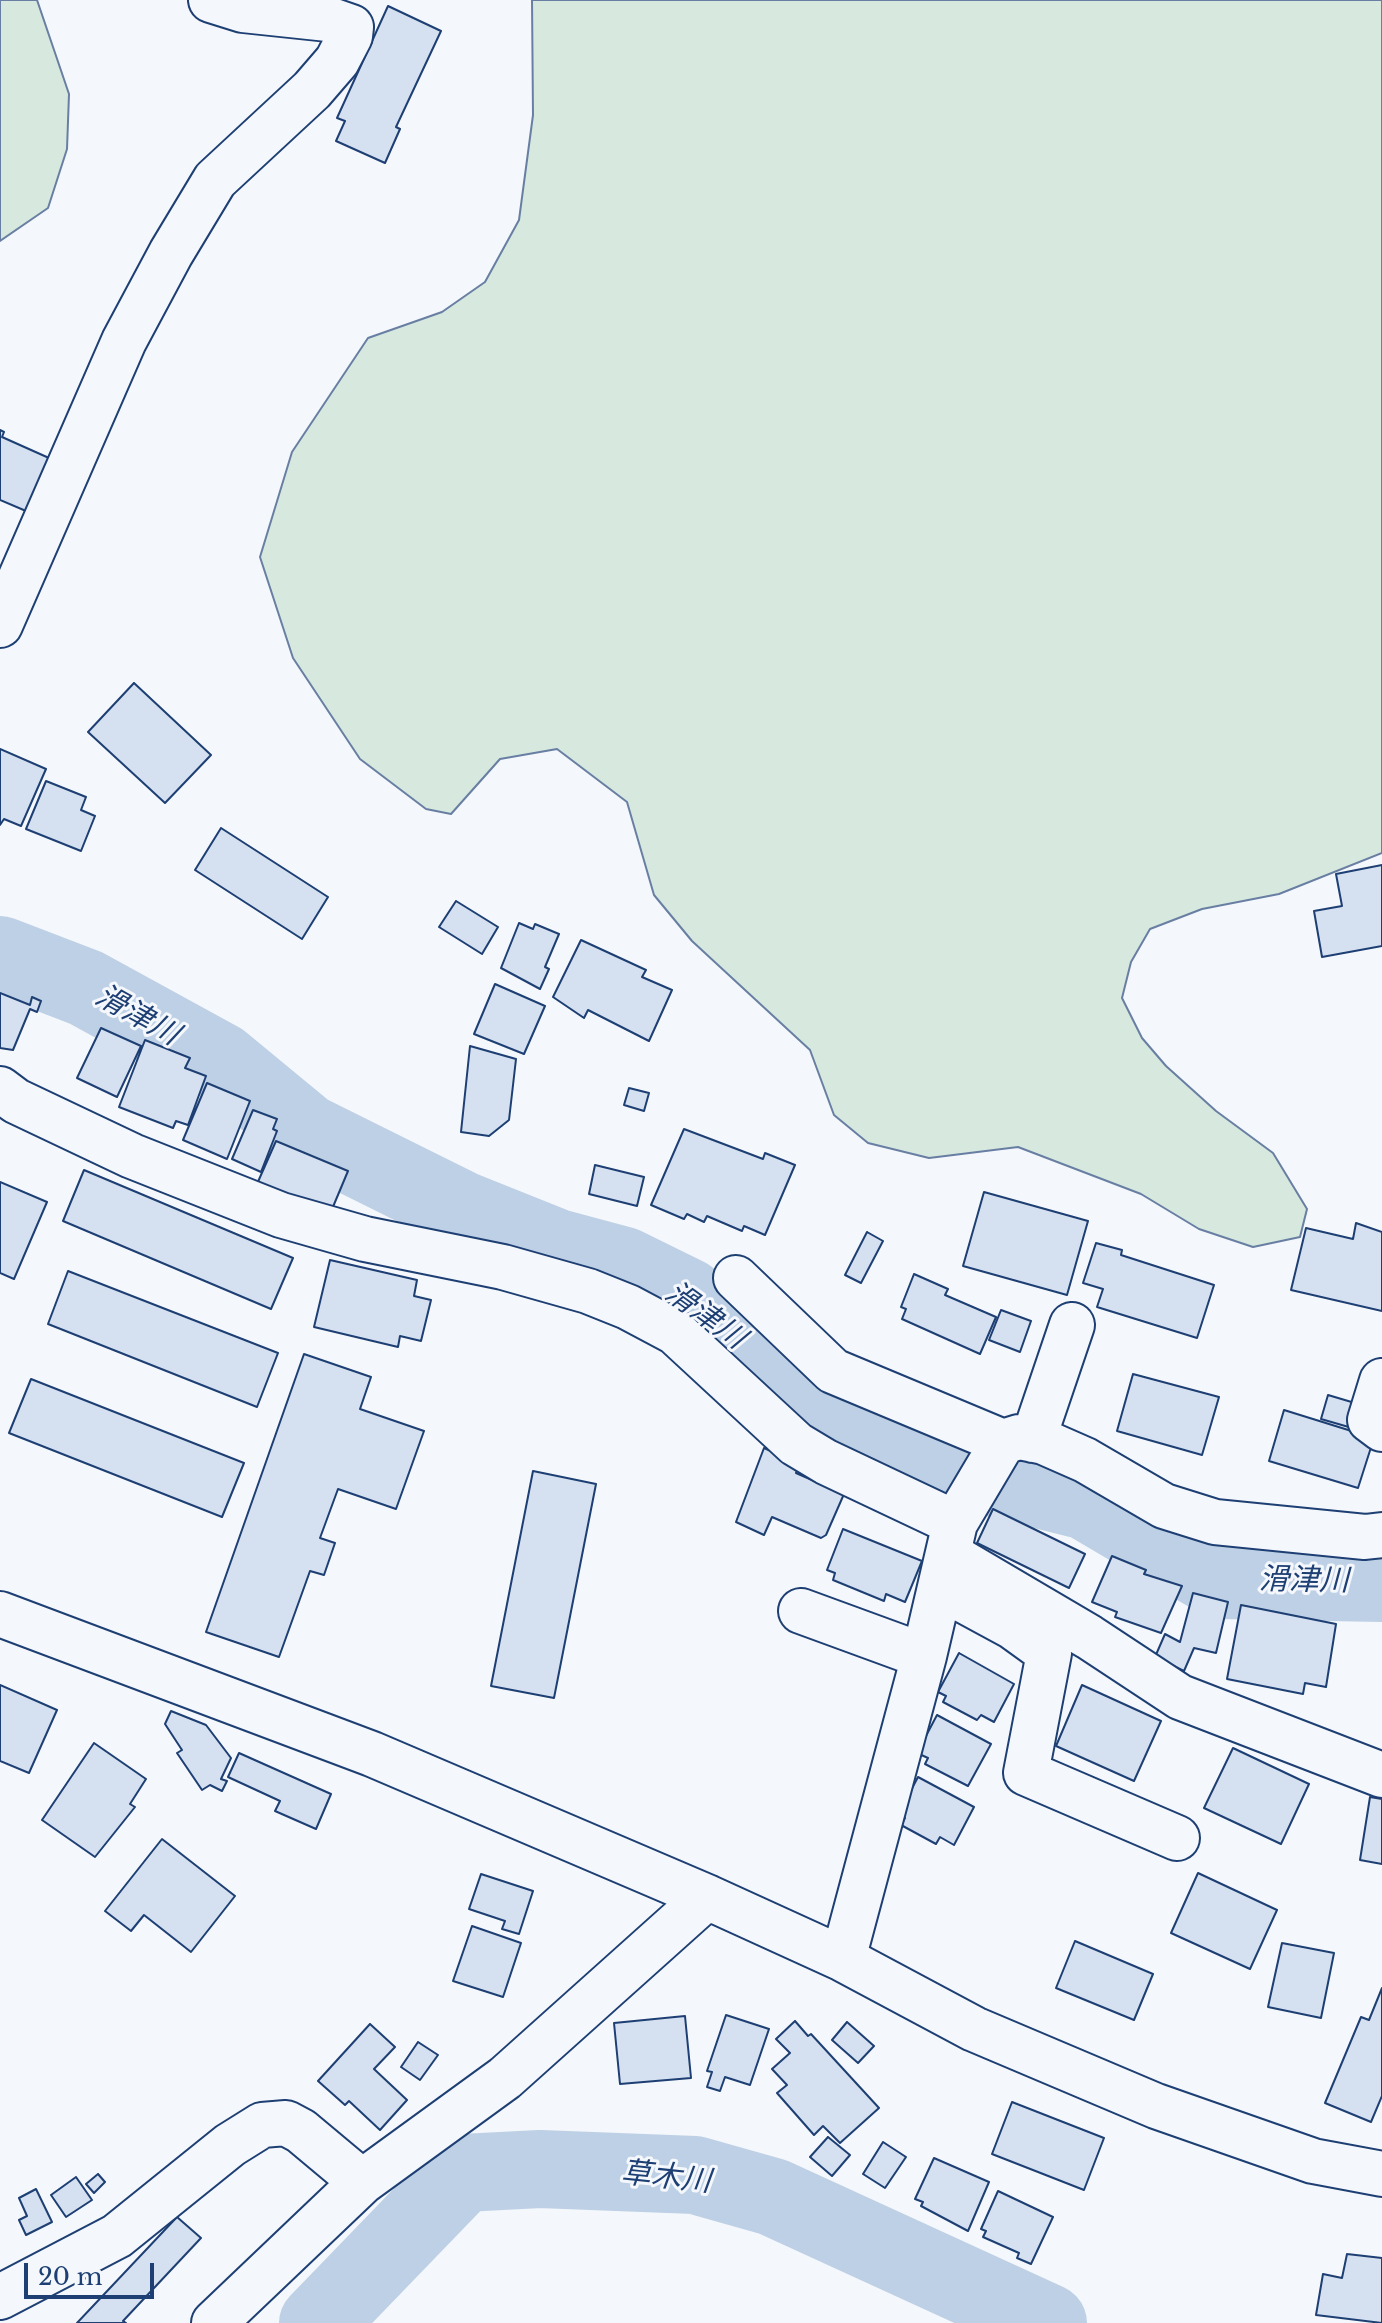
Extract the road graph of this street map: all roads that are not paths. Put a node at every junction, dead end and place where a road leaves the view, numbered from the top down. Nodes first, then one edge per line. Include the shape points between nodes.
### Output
1 (211, 0) edge
2 (0, 625) edge
3 (0, 1089) edge
4 (736, 1278) dead end
5 (1072, 1325) dead end
6 (1382, 1381) edge
7 (1382, 1429) edge
8 (1011, 1445) junction
9 (1382, 1535) edge
10 (952, 1543) junction
11 (801, 1611) dead end
12 (0, 1614) edge
13 (924, 1656) junction
14 (1382, 1775) edge
15 (1177, 1838) dead end
16 (707, 1897) junction
17 (843, 1959) junction
18 (1382, 2174) edge
19 (362, 2182) junction
20 (0, 2297) edge
21 (214, 2323) edge

1 - 2 street via 340,23 351,27 350,36 312,90 215,180 171,253 124,341
3 - 10 street via 28,1108 132,1156 281,1215 365,1239 503,1267 628,1307 675,1332 796,1444
4 - 8 street via 833,1371
5 - 8 street
6 - 7 street via 1370,1420
8 - 9 street via 1085,1460 1164,1506 1215,1522
8 - 10 street
10 - 13 street
10 - 14 street via 1180,1697
10 - 15 street via 1013,1627 1049,1653 1026,1773
11 - 13 street
12 - 16 street via 372,1754
13 - 17 street
16 - 17 street
16 - 19 street via 505,2078
17 - 18 street via 974,2029 1156,2106 1313,2161
19 - 20 street via 301,2131 286,2123 262,2125 117,2236
19 - 21 street

